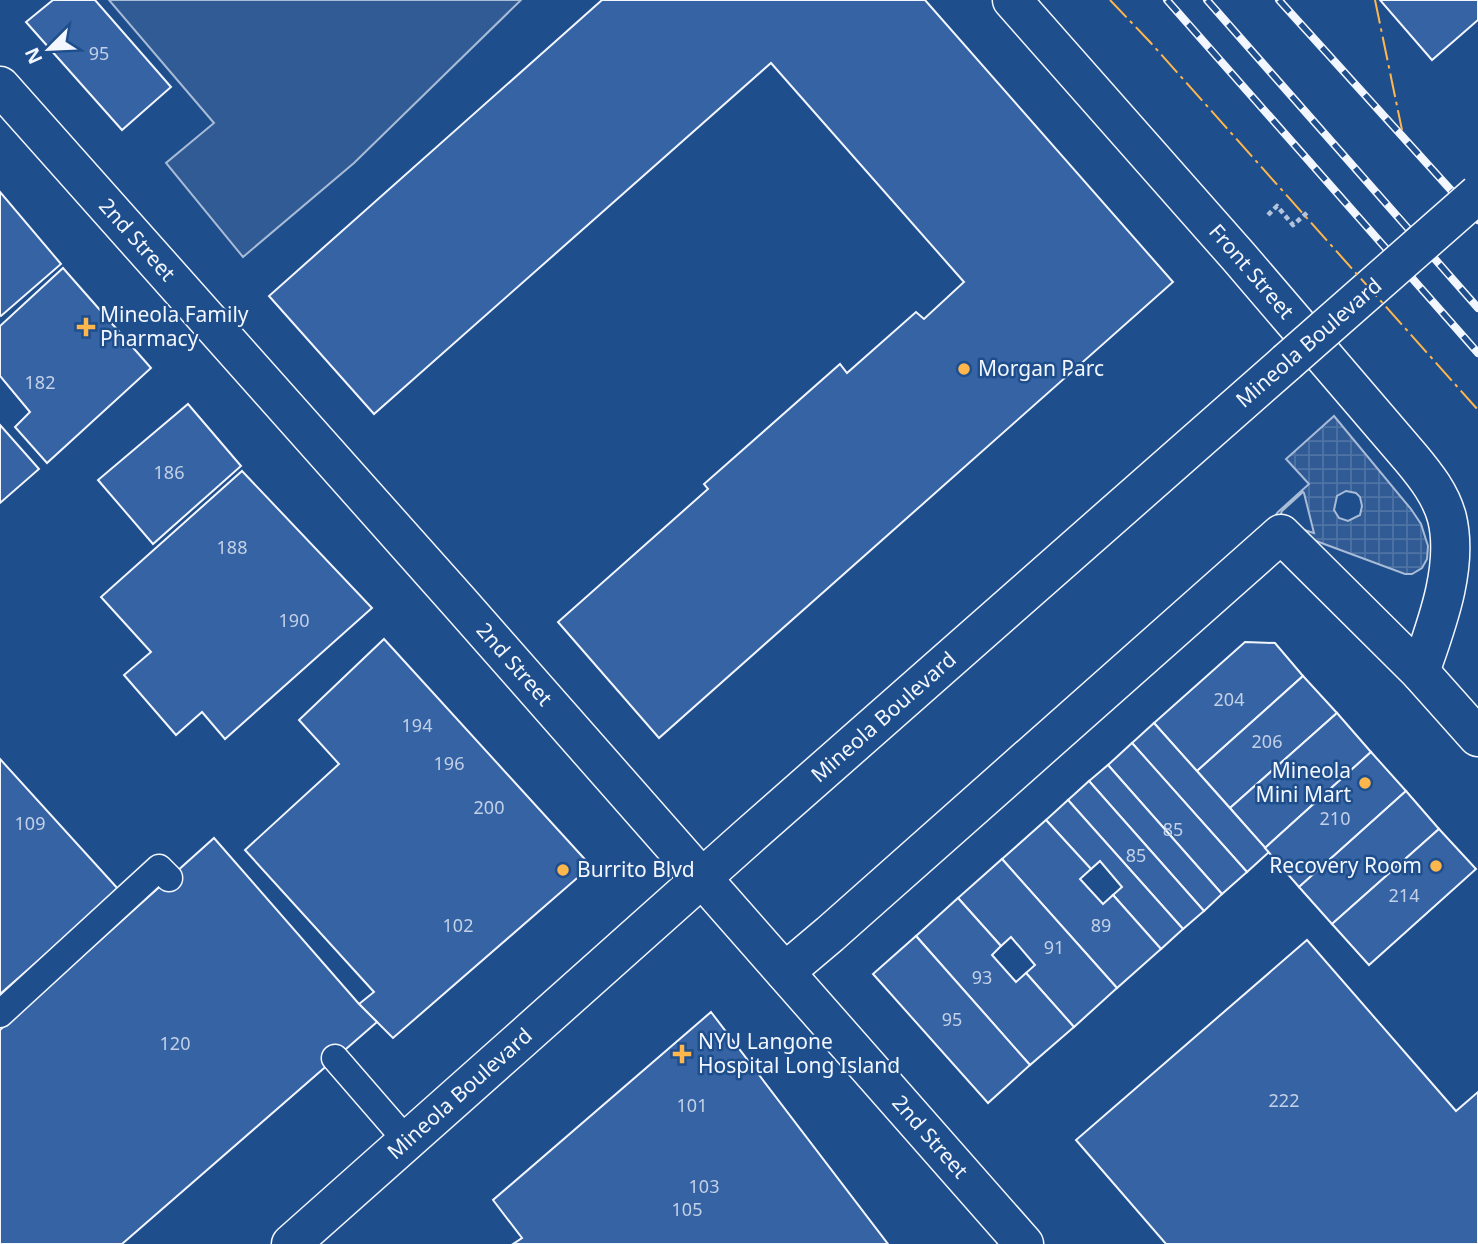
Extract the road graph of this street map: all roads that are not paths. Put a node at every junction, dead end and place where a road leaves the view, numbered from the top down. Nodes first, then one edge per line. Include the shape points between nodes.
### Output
1 (1012, 0) edge
2 (0, 86) edge
3 (1478, 194) edge
4 (1420, 672) junction
5 (1478, 737) edge
6 (169, 878) dead end
7 (702, 878) junction
8 (785, 972) junction
9 (0, 1014) edge
10 (335, 1058) dead end
11 (407, 1142) junction
12 (290, 1244) edge
13 (1024, 1244) edge

1 - 4 street, Front Street via 1229,246 1438,495 1447,517 1450,564
2 - 7 street, 2nd Street
3 - 7 street, Mineola Boulevard, bridge
4 - 5 street
4 - 8 street via 1281,534
6 - 9 lane via 159,868
7 - 8 street, 2nd Street
7 - 11 street, Mineola Boulevard
8 - 13 street, 2nd Street
10 - 11 lane
11 - 12 street, Mineola Boulevard

